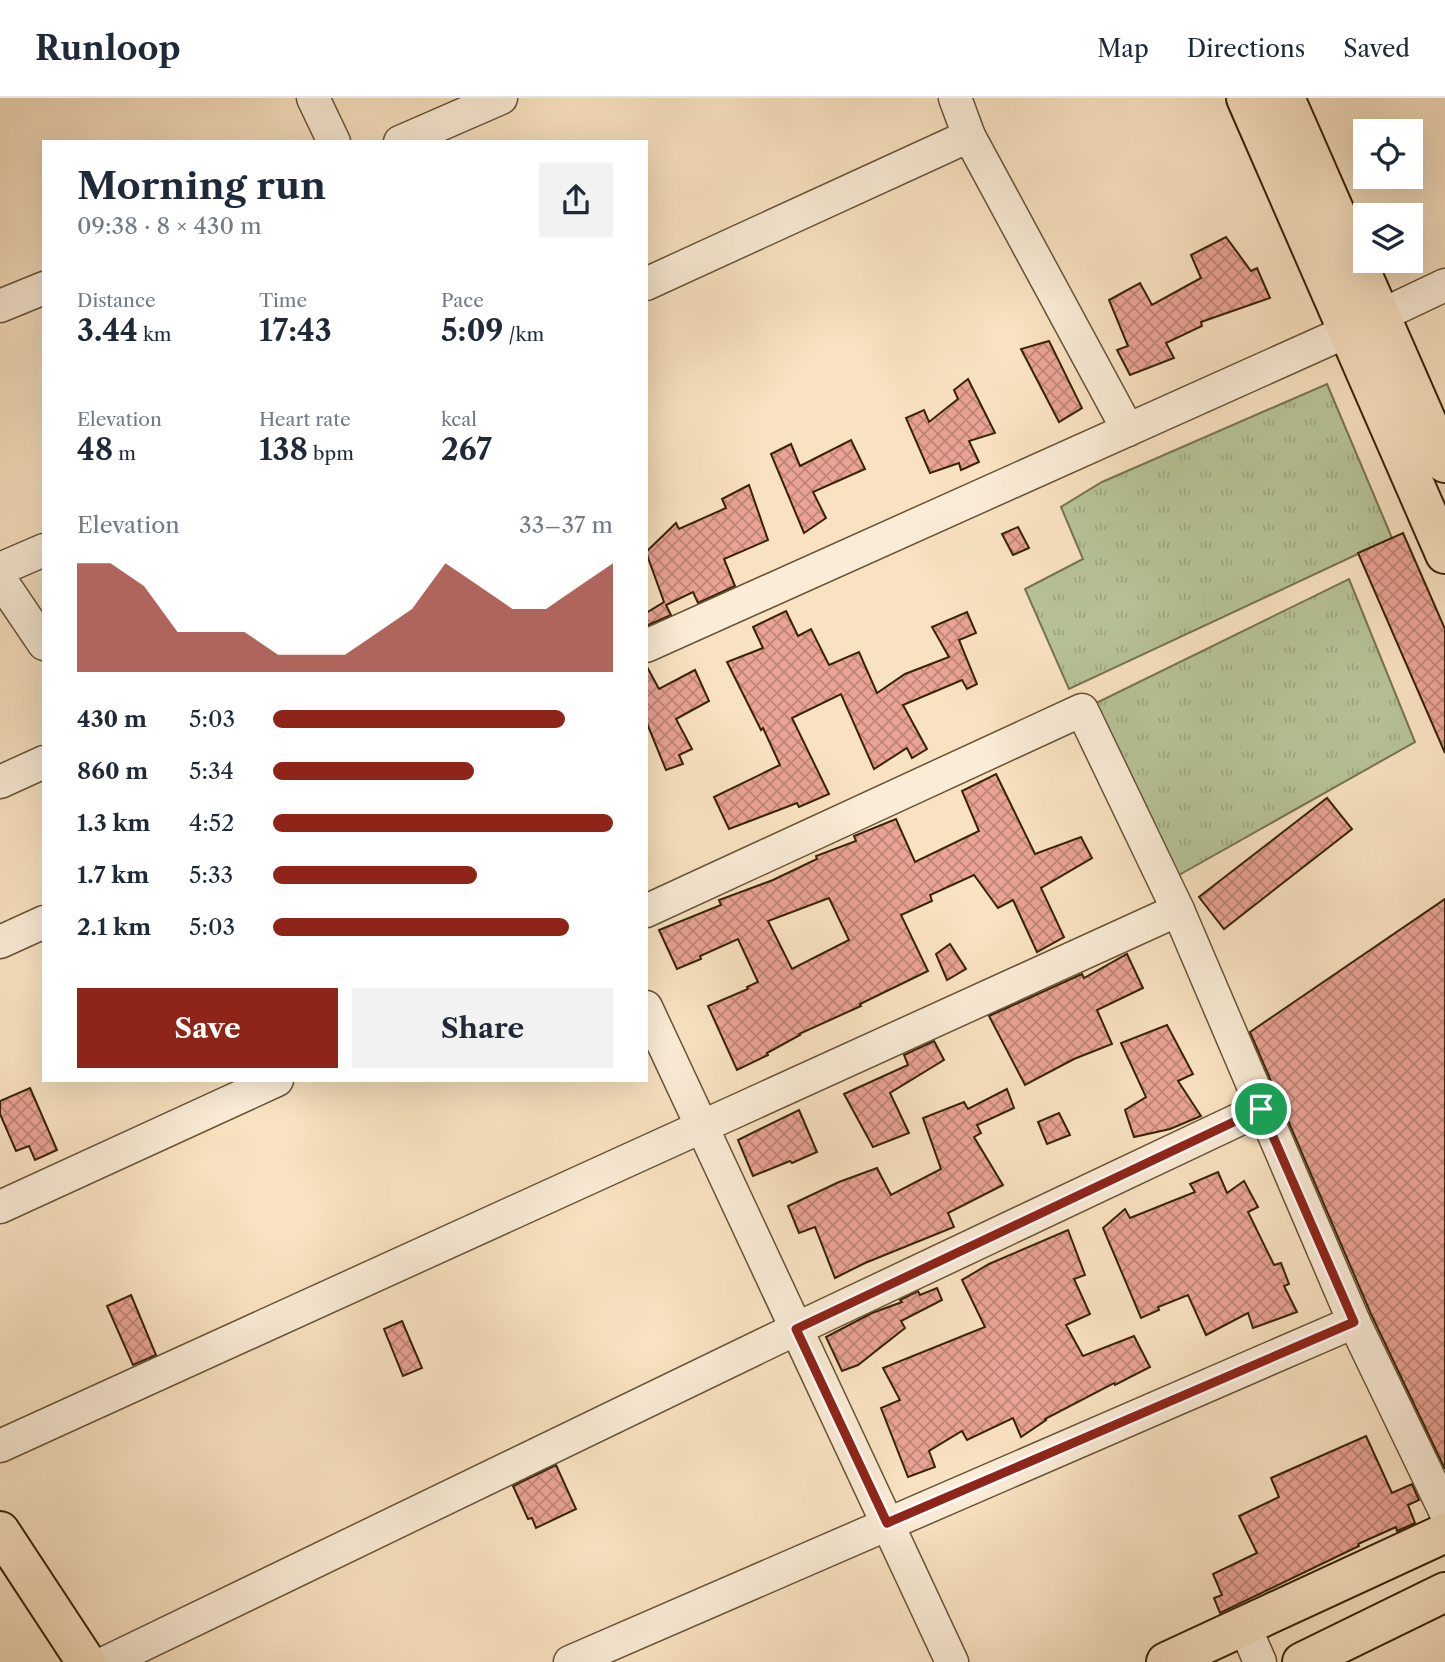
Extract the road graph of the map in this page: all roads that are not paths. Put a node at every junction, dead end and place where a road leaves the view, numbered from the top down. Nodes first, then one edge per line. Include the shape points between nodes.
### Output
1 (313, 98) edge
2 (501, 98) edge
3 (955, 98) edge
4 (1246, 98) edge
5 (1285, 98) edge
6 (969, 136) junction
7 (333, 140) edge
8 (405, 140) edge
9 (648, 283) edge
10 (1445, 285) edge
11 (42, 289) edge
12 (0, 306) edge
13 (1381, 314) junction
14 (1348, 331) junction
15 (1128, 430) junction
16 (1445, 463) edge
17 (42, 551) edge
18 (1445, 554) edge
19 (0, 569) edge
20 (0, 579) edge
21 (42, 641) edge
22 (648, 645) edge
23 (42, 763) edge
24 (0, 782) edge
25 (1178, 909) junction
26 (648, 910) edge
27 (42, 923) edge
28 (0, 942) edge
29 (648, 1011) edge
30 (273, 1082) edge
31 (1261, 1109) junction
32 (701, 1126) junction
33 (0, 1207) edge
34 (1354, 1322) junction
35 (796, 1329) junction
36 (0, 1446) edge
37 (1445, 1511) edge
38 (887, 1523) junction
39 (0, 1531) edge
40 (1445, 1533) edge
41 (1445, 1592) edge
42 (1244, 1625) junction
43 (1336, 1652) edge
44 (86, 1662) edge
45 (107, 1662) edge
46 (570, 1662) edge
47 (952, 1662) edge
48 (1166, 1662) edge
49 (1260, 1662) edge
50 (1302, 1662) edge

1 - 7 street
2 - 8 street
3 - 6 street
4 - 14 main road
5 - 13 main road
6 - 9 street
6 - 15 street
10 - 13 street
11 - 12 street
13 - 14 street
13 - 16 main road
14 - 15 street
14 - 18 main road
15 - 22 street
17 - 19 street
20 - 21 street
23 - 24 street
25 - 26 street via 1082,710
25 - 31 street
25 - 32 street
27 - 28 street
29 - 32 street
30 - 33 street
31 - 34 street
31 - 35 street
32 - 35 street
32 - 36 street
34 - 37 street
34 - 38 street
35 - 38 street
35 - 45 street
38 - 46 street
38 - 47 street
39 - 44 main road
40 - 42 main road
41 - 43 main road
42 - 48 main road
42 - 49 street
43 - 50 main road

